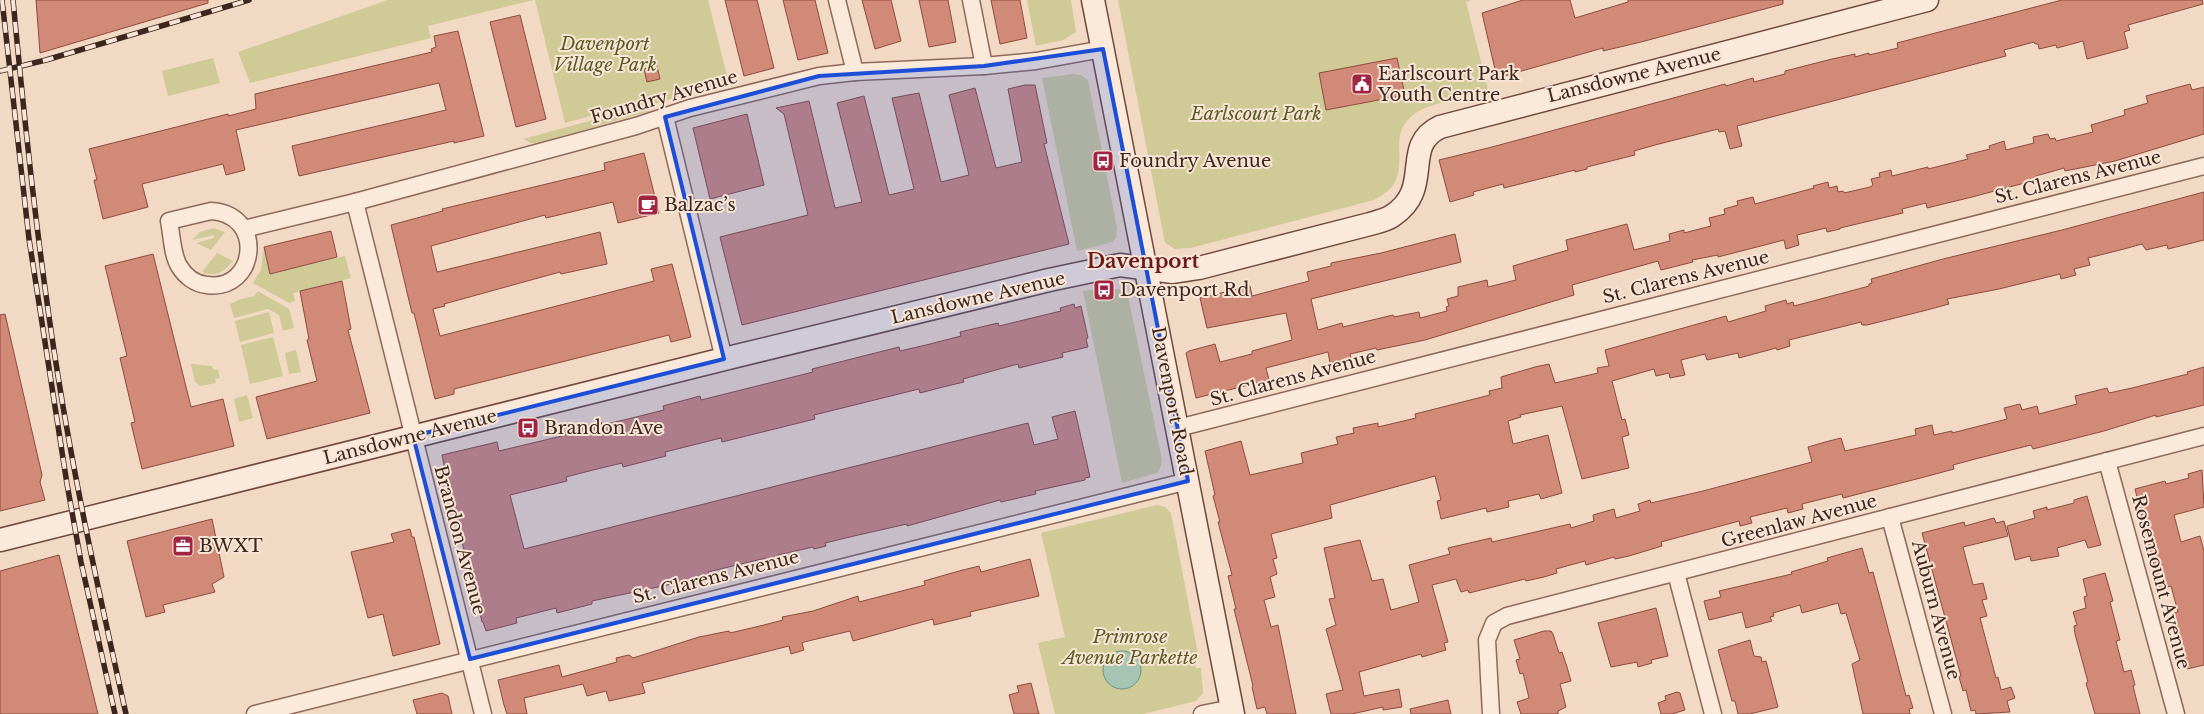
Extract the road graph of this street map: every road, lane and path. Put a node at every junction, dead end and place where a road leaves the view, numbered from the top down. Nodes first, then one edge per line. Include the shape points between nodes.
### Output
1 (837, 0) edge
2 (971, 0) edge
3 (1094, 0) edge
4 (1926, 0) edge
5 (1103, 49) junction
6 (984, 66) junction
7 (855, 72) junction
8 (665, 117) junction
9 (2204, 166) edge
10 (354, 202) junction
11 (244, 229) junction
12 (1146, 269) junction
13 (724, 359) junction
14 (1178, 428) junction
15 (413, 436) junction
16 (2204, 436) edge
17 (2107, 461) junction
18 (1188, 481) junction
19 (1890, 518) junction
20 (0, 540) edge
21 (1676, 573) junction
22 (470, 659) junction
23 (1232, 711) edge
24 (255, 714) edge
25 (484, 714) edge
26 (1202, 714) edge
27 (1491, 714) edge
28 (1713, 714) edge
29 (1943, 714) edge
30 (2176, 714) edge

1 - 7 street
2 - 6 street
3 - 5 street, Davenport Road
4 - 12 street, Lansdowne Avenue via 1440,127 1422,141 1415,189 1404,207 1390,218 1199,268 1173,272
5 - 6 street, Foundry Avenue
5 - 12 street, Davenport Road
6 - 7 street, Foundry Avenue
7 - 8 street, Foundry Avenue via 800,80
8 - 10 street, Foundry Avenue
8 - 13 street
9 - 14 street, St. Clarens Avenue
10 - 11 street, Foundry Avenue
10 - 15 street, Brandon Avenue
11 - 11 street via 230,216 211,211 169,222 179,267 191,279 212,286 230,281 244,267 249,248
12 - 13 street, Lansdowne Avenue via 1120,265
12 - 14 street, Davenport Road
13 - 15 street, Lansdowne Avenue
14 - 18 street, Davenport Road
15 - 20 street, Lansdowne Avenue
15 - 22 street, Brandon Avenue
16 - 17 street, Greenlaw Avenue
17 - 19 street, Greenlaw Avenue
17 - 30 street, Rosemount Avenue
18 - 22 street, St. Clarens Avenue
18 - 23 street, Davenport Road
19 - 21 street, Greenlaw Avenue
19 - 29 street, Auburn Avenue
21 - 27 street, Greenlaw Avenue via 1500,619 1487,640
21 - 28 street
22 - 24 street, St. Clarens Avenue
22 - 25 street, Brandon Avenue
23 - 26 street

